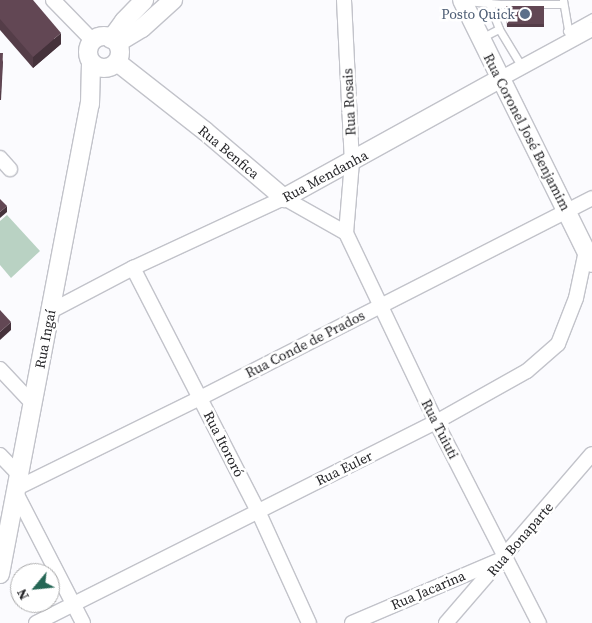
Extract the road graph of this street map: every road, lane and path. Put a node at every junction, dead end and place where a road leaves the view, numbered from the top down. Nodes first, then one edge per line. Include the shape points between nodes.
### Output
1 (53, 0) edge
2 (144, 0) edge
3 (173, 0) edge
4 (344, 0) edge
5 (462, 1) edge
6 (488, 2) edge
7 (562, 2) edge
8 (592, 18) edge
9 (500, 29) junction
10 (592, 29) edge
11 (568, 36) junction
12 (480, 38) junction
13 (93, 41) junction
14 (114, 41) junction
15 (105, 64) junction
16 (522, 66) junction
17 (500, 79) junction
18 (0, 158) edge
19 (352, 162) junction
20 (10, 169) dead end
21 (284, 198) junction
22 (592, 198) edge
23 (566, 212) junction
24 (346, 233) junction
25 (589, 257) edge
26 (133, 268) junction
27 (379, 306) junction
28 (51, 311) junction
29 (0, 369) edge
30 (28, 398) junction
31 (200, 398) junction
32 (436, 422) junction
33 (592, 454) edge
34 (0, 455) edge
35 (18, 485) junction
36 (258, 511) junction
37 (9, 528) junction
38 (34, 528) junction
39 (2, 550) edge
40 (505, 557) junction
41 (0, 574) edge
42 (73, 604) junction
43 (36, 623) edge
44 (83, 623) edge
45 (309, 623) edge
46 (352, 623) edge
47 (446, 623) edge
48 (539, 623) edge

1 - 13 street
2 - 14 street via 124,21
3 - 14 street via 142,28
4 - 19 street, Rua Rosais
5 - 6 lane
5 - 12 street, Rua Coronel José Benjamim
6 - 7 lane
6 - 9 lane
7 - 11 lane
8 - 11 lane
9 - 12 lane
9 - 16 lane
10 - 11 street, Rua Mendanha
11 - 16 street, Rua Mendanha
12 - 17 street, Rua Coronel José Benjamim
13 - 14 street via 102,37
13 - 15 street via 88,52
14 - 15 street via 120,51
15 - 21 street, Rua Benfica via 205,132
15 - 28 street, Rua Ingaí via 90,104
16 - 17 street, Rua Mendanha
17 - 19 street, Rua Mendanha
17 - 23 street, Rua Coronel José Benjamim
18 - 20 street
19 - 21 street, Rua Mendanha
19 - 24 street, Rua Rosais
21 - 24 street, Rua Benfica
21 - 26 street, Rua Mendanha
22 - 23 street, Rua Conde de Prados
23 - 25 street, Rua Coronel José Benjamim
23 - 27 street, Rua Conde de Prados
24 - 27 street, Rua Tuiuti
25 - 32 street, Rua Euler via 558,344 527,371
26 - 28 street, Rua Mendanha
26 - 31 street, Rua Itororó
27 - 31 street, Rua Conde de Prados
27 - 32 street, Rua Tuiuti
28 - 30 street, Rua Ingaí
29 - 30 street
30 - 35 street, Rua Ingaí
31 - 35 street, Rua Conde de Prados
31 - 36 street, Rua Itororó
32 - 36 street, Rua Euler
32 - 40 street, Rua Tuiuti
33 - 40 street, Rua Bonaparte
34 - 35 street
35 - 37 street, Rua Ingaí
35 - 38 street
36 - 42 street, Rua Euler
36 - 45 street, Rua Itororó
37 - 38 street
37 - 39 street, Rua Ingaí
38 - 42 street
39 - 41 street, Rua Ingaí
40 - 46 street, Rua Jacarina
40 - 47 street, Rua Bonaparte
40 - 48 street, Rua Tuiuti
42 - 43 street, Rua Euler
42 - 44 street

